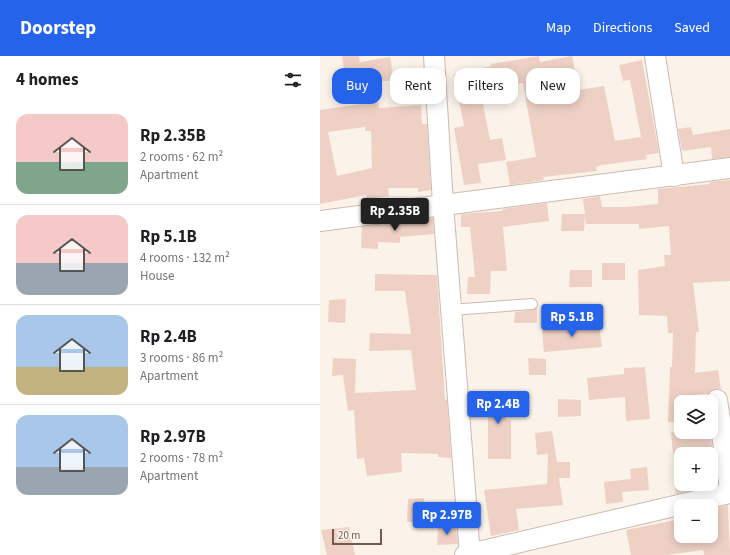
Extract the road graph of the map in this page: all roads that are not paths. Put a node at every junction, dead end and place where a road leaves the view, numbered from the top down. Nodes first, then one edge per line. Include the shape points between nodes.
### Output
1 (434, 56) edge
2 (655, 56) edge
3 (730, 168) edge
4 (674, 176) junction
5 (443, 204) junction
6 (320, 221) edge
7 (532, 304) dead end
8 (451, 310) junction
9 (718, 413) edge
10 (730, 489) edge
11 (730, 493) edge
12 (468, 555) edge

1 - 5 street
2 - 4 street
3 - 4 street
4 - 5 street
5 - 6 street
5 - 8 street
7 - 8 lane
8 - 12 street
9 - 10 street
11 - 12 street

